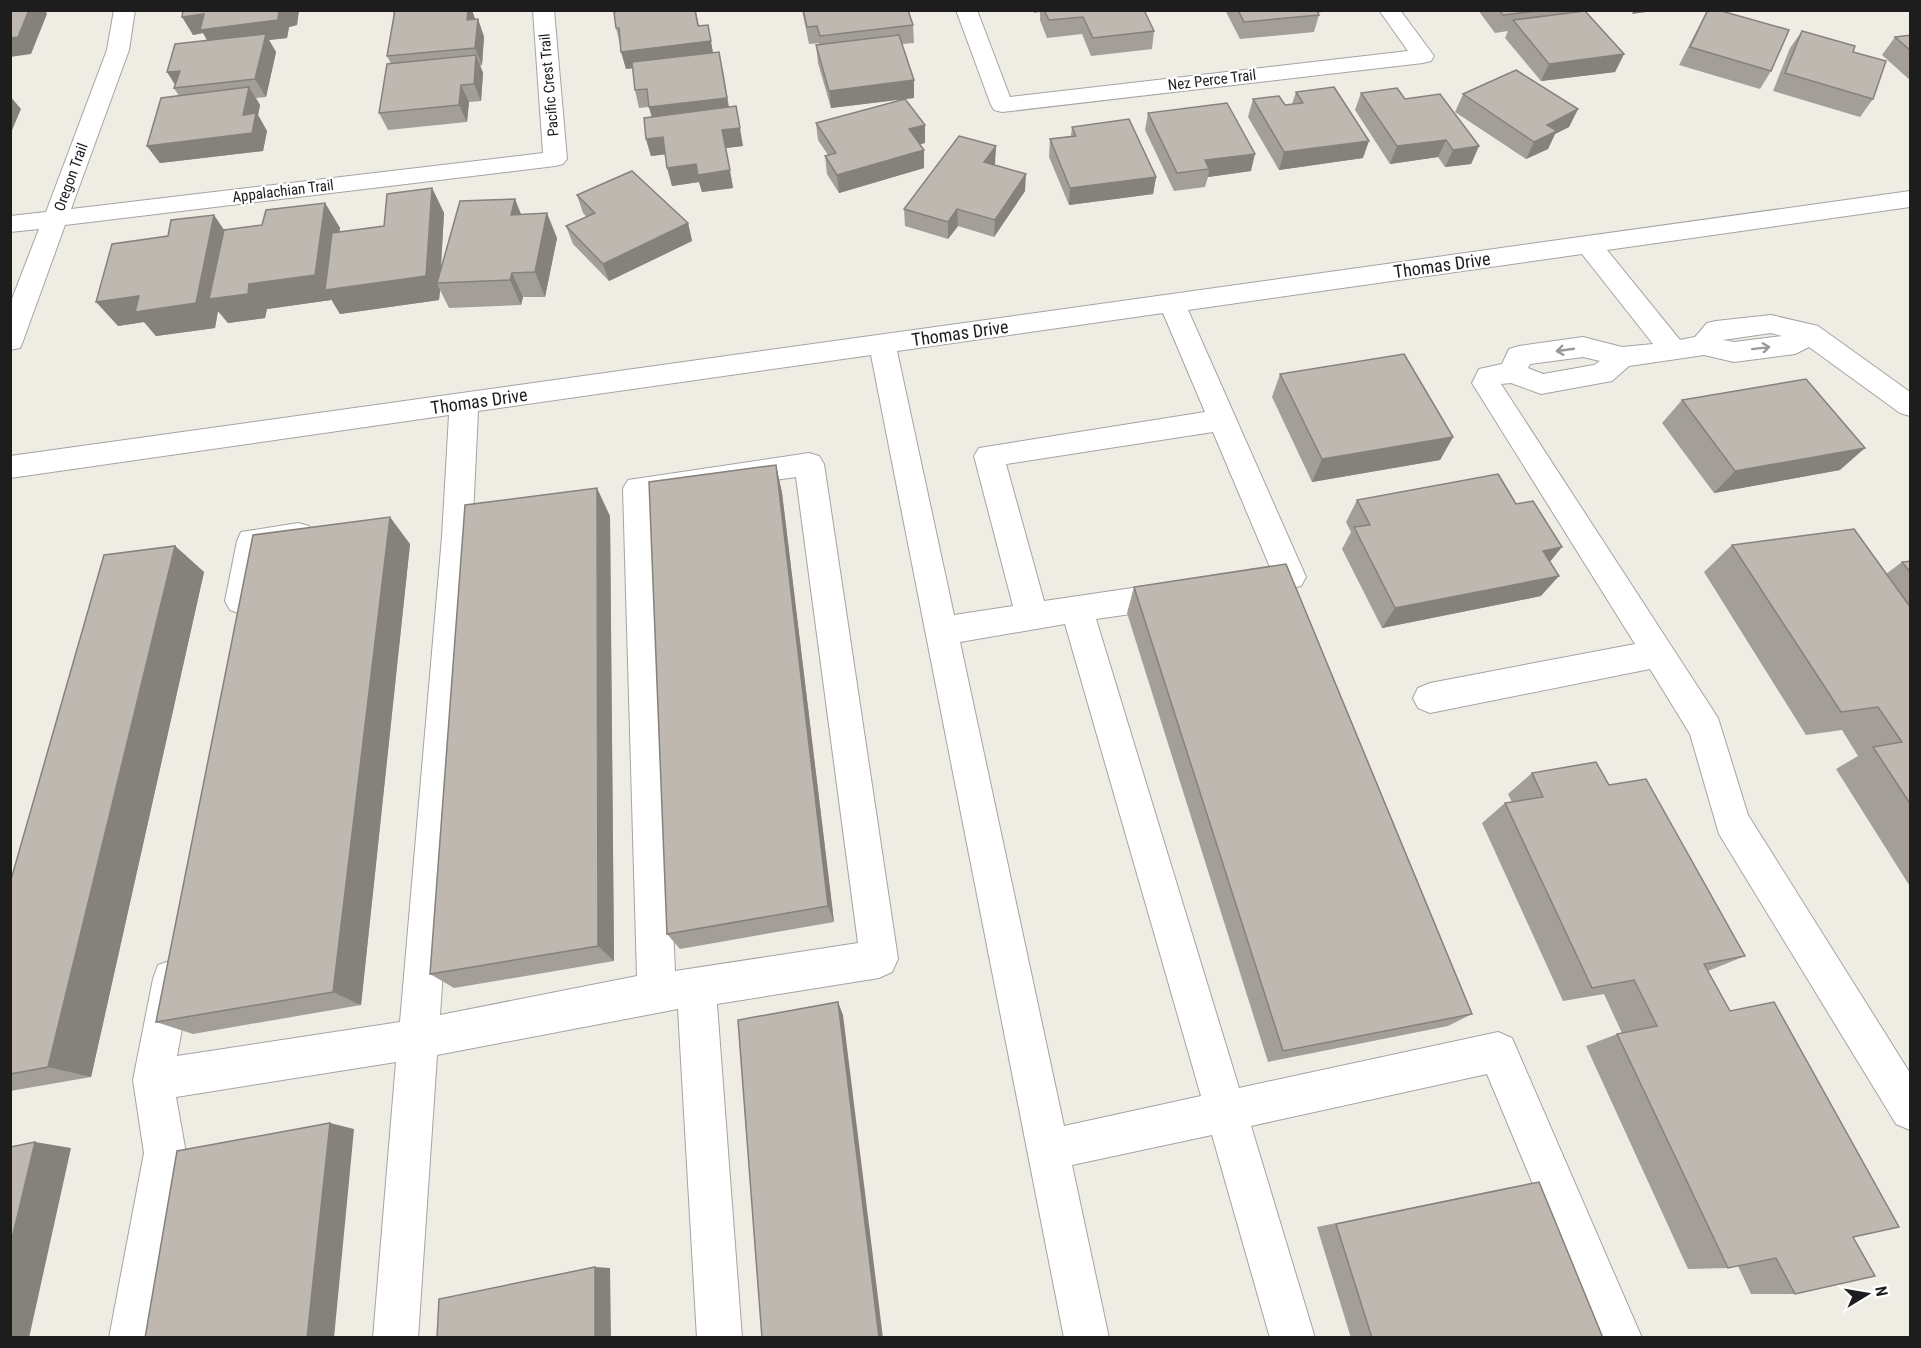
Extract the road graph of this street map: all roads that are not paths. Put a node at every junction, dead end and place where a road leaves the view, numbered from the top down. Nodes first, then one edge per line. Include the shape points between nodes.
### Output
1 (125, 10) edge
2 (543, 10) edge
3 (966, 10) edge
4 (1389, 10) edge
5 (555, 159) joint
6 (1911, 199) edge
7 (56, 218) junction
8 (10, 224) edge
9 (1589, 245) junction
10 (1172, 303) junction
11 (10, 341) edge
12 (882, 344) junction
13 (1674, 351) junction
14 (464, 403) junction
15 (1911, 406) edge
16 (1222, 420) junction
17 (10, 467) edge
18 (335, 530) edge
19 (1231, 586) edge
20 (1195, 591) edge
21 (1077, 609) junction
22 (1032, 617) junction
23 (941, 631) junction
24 (235, 634) edge
25 (1658, 654) junction
26 (1430, 698) dead end
27 (177, 951) edge
28 (696, 988) junction
29 (657, 992) junction
30 (418, 1039) junction
31 (153, 1080) junction
32 (1911, 1110) edge
33 (1226, 1111) junction
34 (1048, 1150) junction
35 (131, 1338) edge
36 (395, 1338) edge
37 (720, 1338) edge
38 (1087, 1338) edge
39 (1293, 1338) edge
40 (1620, 1338) edge

1 - 7 street, Oregon Trail via 118,50
2 - 5 street, Pacific Crest Trail
3 - 4 street, Nez Perce Trail via 1002,105 1423,56
5 - 7 street, Appalachian Trail
6 - 9 street, Thomas Drive
7 - 8 street, Appalachian Trail
7 - 11 street, Oregon Trail
9 - 10 street, Thomas Drive
9 - 13 street
10 - 12 street, Thomas Drive
10 - 16 street
12 - 14 street, Thomas Drive
12 - 23 street
13 - 15 street via 1704,345 1734,352 1795,344 1809,333
13 - 25 street via 1622,357 1583,347 1519,356 1513,373 1489,376 1486,383
14 - 17 street, Thomas Drive
14 - 30 street
16 - 19 street via 1290,577
16 - 22 street via 988,456
18 - 24 street via 252,541
20 - 21 street
21 - 22 street
21 - 33 street
22 - 23 street
23 - 34 street
25 - 26 street
25 - 32 street via 1706,729 1732,822
27 - 31 street
28 - 29 street
28 - 29 street via 879,958 809,464 638,488
28 - 37 street
29 - 30 street
30 - 31 street
30 - 36 street
31 - 35 street via 165,1153
33 - 34 street
33 - 39 street
33 - 40 street via 1498,1052
34 - 38 street

